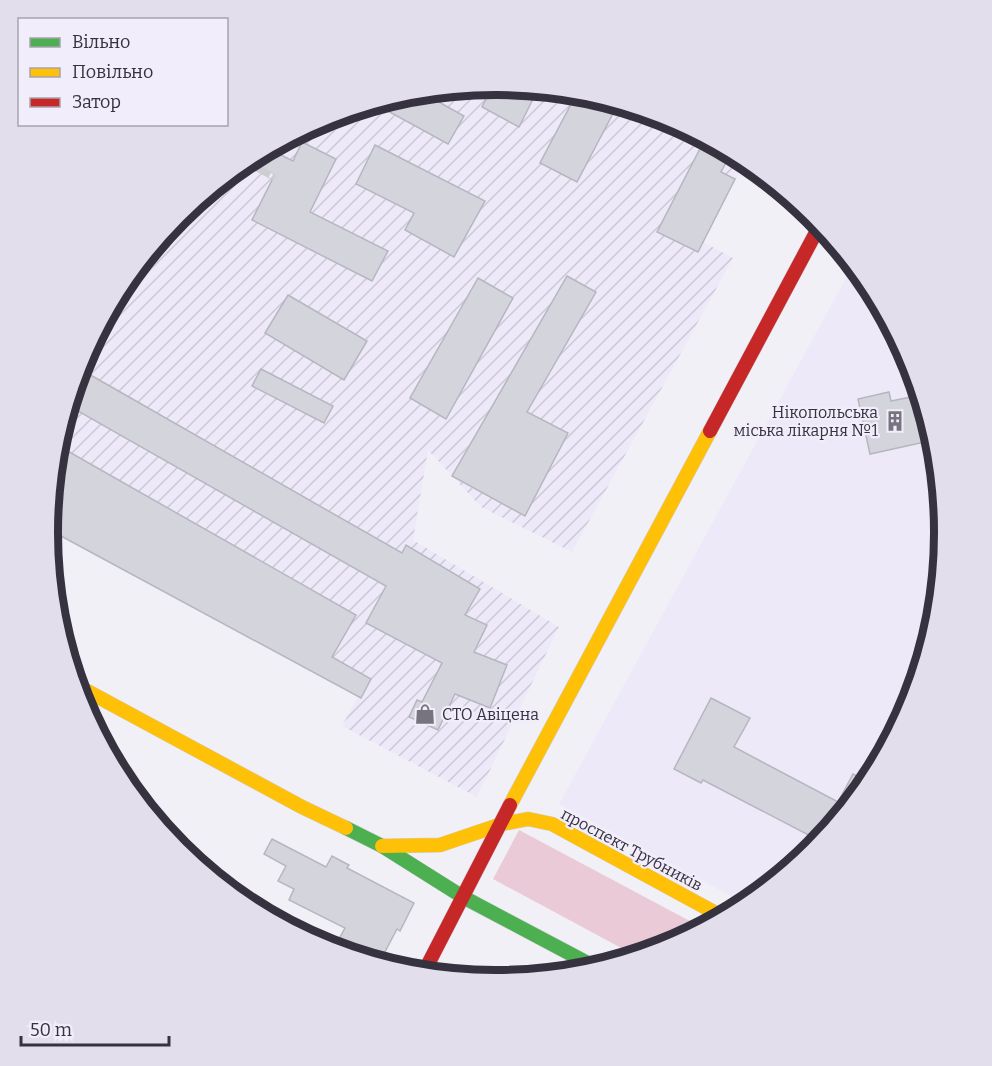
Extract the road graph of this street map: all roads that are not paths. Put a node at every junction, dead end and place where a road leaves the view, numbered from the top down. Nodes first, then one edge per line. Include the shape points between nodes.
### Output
1 (815, 234) edge
2 (89, 692) edge
3 (502, 824) junction
4 (381, 846) junction
5 (463, 897) junction
6 (714, 912) edge
7 (584, 961) edge
8 (428, 965) edge

1 - 3 main road
2 - 4 main road, проспект Трубників
3 - 4 main road, проспект Трубників via 440,845
3 - 5 main road
3 - 6 main road, проспект Трубників via 528,819 552,824
4 - 5 main road, проспект Трубників
5 - 7 main road, проспект Трубників
5 - 8 main road

